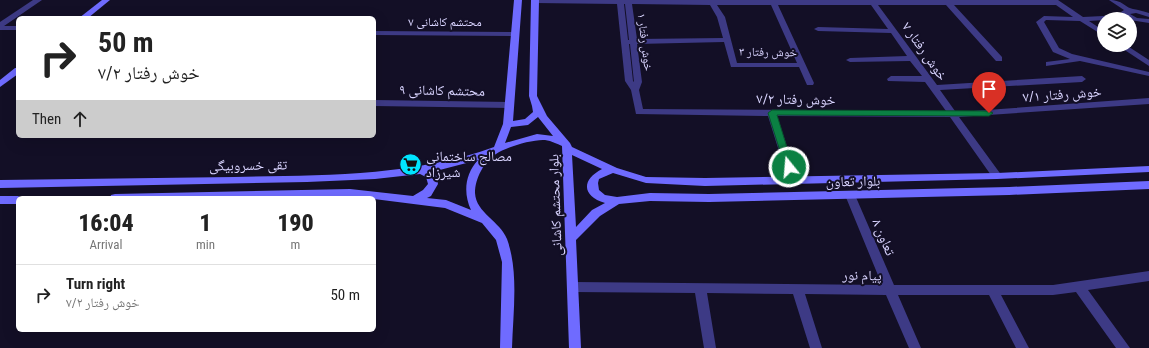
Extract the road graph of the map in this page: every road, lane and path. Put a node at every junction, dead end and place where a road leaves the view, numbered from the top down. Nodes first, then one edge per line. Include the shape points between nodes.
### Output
1 (38, 0) edge
2 (106, 0) edge
3 (518, 0) edge
4 (1113, 0) edge
5 (853, 1) edge
6 (934, 2) edge
7 (1055, 2) edge
8 (535, 3) edge
9 (624, 3) edge
10 (712, 3) edge
11 (723, 3) edge
12 (774, 3) edge
13 (948, 3) junction
14 (874, 4) junction
15 (1127, 12) edge
16 (1133, 12) edge
17 (1149, 15) edge
18 (86, 16) edge
19 (720, 17) junction
20 (1097, 18) edge
21 (1082, 20) junction
22 (1137, 20) edge
23 (1149, 21) edge
24 (0, 27) edge
25 (16, 28) edge
26 (818, 28) dead end
27 (1097, 30) edge
28 (894, 31) junction
29 (376, 33) edge
30 (515, 34) junction
31 (726, 40) junction
32 (629, 42) junction
33 (1131, 52) edge
34 (914, 58) junction
35 (999, 59) dead end
36 (850, 60) dead end
37 (1084, 60) junction
38 (1049, 64) dead end
39 (1149, 64) edge
40 (803, 65) junction
41 (16, 72) edge
42 (1149, 74) edge
43 (891, 79) dead end
44 (928, 79) junction
45 (1082, 79) dead end
46 (810, 83) dead end
47 (0, 84) edge
48 (935, 88) junction
49 (1149, 101) edge
50 (376, 103) edge
51 (510, 106) junction
52 (536, 107) junction
53 (639, 112) joint
54 (772, 113) junction
55 (954, 114) junction
56 (508, 124) junction
57 (567, 147) junction
58 (496, 150) junction
59 (1149, 169) edge
60 (421, 170) junction
61 (613, 170) junction
62 (997, 176) junction
63 (793, 180) junction
64 (0, 184) edge
65 (1149, 185) edge
66 (850, 195) junction
67 (209, 196) edge
68 (0, 200) edge
69 (16, 200) edge
70 (414, 200) junction
71 (618, 201) junction
72 (488, 221) junction
73 (571, 239) junction
74 (1149, 276) edge
75 (573, 286) junction
76 (1079, 286) junction
77 (700, 287) junction
78 (797, 289) junction
79 (891, 290) junction
80 (992, 290) junction
81 (506, 348) edge
82 (575, 348) edge
83 (710, 348) edge
84 (816, 348) edge
85 (915, 348) edge
86 (1023, 348) edge
87 (1124, 348) edge

1 - 24 street
2 - 18 main road
3 - 30 main road
4 - 15 street
5 - 12 street
5 - 14 street
6 - 13 street
6 - 14 street
7 - 13 street
7 - 21 street
8 - 9 street
8 - 52 main road, بلوار محتشم کاشانی via 533,96
9 - 10 street
9 - 32 street, خوش رفتار ۱
10 - 11 street
10 - 19 street, خوش رفتار ۳
11 - 12 street
11 - 19 street
12 - 14 street via 857,6
12 - 40 street
13 - 35 street
14 - 28 street, خوش رفتار ۷
16 - 17 street via 1137,10
19 - 31 street, خوش رفتار ۳
20 - 21 street
21 - 27 street
21 - 37 street via 1044,18 1040,22 1056,50
22 - 23 street
24 - 25 street
26 - 28 street
28 - 34 street, خوش رفتار ۷
29 - 30 street, محتشم کاشانی ۷
30 - 51 main road
31 - 32 street
31 - 40 street, خوش رفتار ۳ via 734,65
32 - 53 street, خوش رفتار ۱ via 629,81 635,90
33 - 39 street
34 - 36 street
34 - 44 street, خوش رفتار ۷
37 - 38 street
37 - 42 street
40 - 46 street
41 - 47 main road
43 - 44 street
44 - 48 street, خوش رفتار ۷
45 - 48 street
48 - 55 street, خوش رفتار ۷
49 - 55 street, خوش رفتار ۷/۱
50 - 51 street, محتشم کاشانی ۹
51 - 56 main road
52 - 56 main road via 534,118 527,122
52 - 57 main road, بلوار محتشم کاشانی via 552,131
53 - 54 street, خوش رفتار ۷/۲
54 - 55 street, خوش رفتار ۷/۲
54 - 63 street
55 - 62 street, خوش رفتار ۷
56 - 58 main road
57 - 58 main road, بلوار تعاون via 559,139 539,136 520,139
57 - 61 main road, بلوار تعاون
57 - 73 main road, بلوار محتشم کاشانی
58 - 60 main road, تقی خسروبیگی via 456,163
58 - 72 main road via 480,163 473,176 470,193 475,208
59 - 62 main road, بلوار تعاون
60 - 64 main road, تقی خسروبیگی via 355,178
60 - 70 main road via 431,175 433,184 427,194
61 - 63 main road, بلوار تعاون via 646,180
61 - 71 main road via 595,177 592,186 593,191 603,199
62 - 63 main road, بلوار تعاون
65 - 66 main road, بلوار تعاون
66 - 71 main road, بلوار تعاون via 650,197
66 - 79 street, تعاون ۸
67 - 70 main road via 350,193
68 - 69 main road
70 - 72 main road via 446,204
71 - 73 main road, بلوار تعاون via 596,214
72 - 81 main road via 501,238 508,262
73 - 75 main road, بلوار محتشم کاشانی
74 - 76 street, پیام نور
75 - 77 street, پیام نور
75 - 82 main road, بلوار محتشم کاشانی
76 - 80 street, پیام نور via 1053,290
76 - 87 street
77 - 78 street, پیام نور
77 - 83 street
78 - 79 street, پیام نور
78 - 84 street
79 - 80 street, پیام نور
79 - 85 street, تعاون ۸
80 - 86 street

